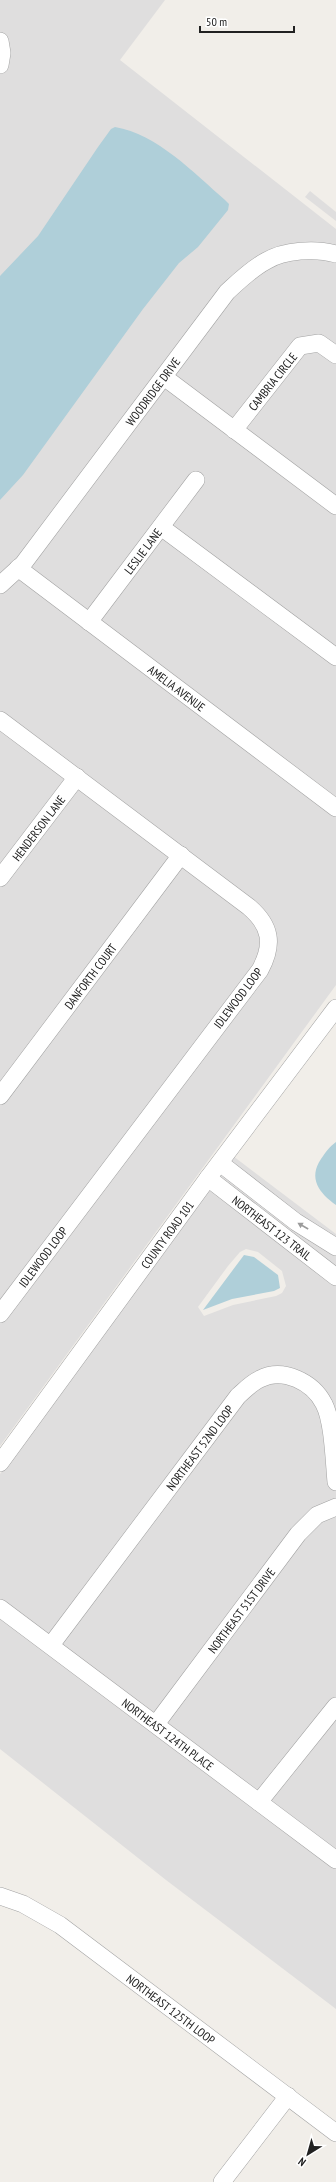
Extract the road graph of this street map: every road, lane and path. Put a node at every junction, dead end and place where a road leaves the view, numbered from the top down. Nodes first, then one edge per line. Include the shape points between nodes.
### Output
1 (0, 41) edge
2 (0, 65) edge
3 (336, 254) edge
4 (336, 355) edge
5 (164, 377) junction
6 (234, 430) junction
7 (196, 480) dead end
8 (336, 506) edge
9 (161, 527) junction
10 (18, 568) junction
11 (0, 585) edge
12 (89, 622) junction
13 (336, 657) edge
14 (0, 720) edge
15 (77, 777) junction
16 (336, 808) edge
17 (181, 855) junction
18 (0, 878) edge
19 (336, 1008) edge
20 (0, 1096) edge
21 (220, 1163) junction
22 (208, 1178) junction
23 (336, 1247) edge
24 (336, 1277) edge
25 (0, 1314) edge
26 (0, 1463) edge
27 (336, 1482) edge
28 (336, 1507) edge
29 (0, 1608) edge
30 (51, 1645) junction
31 (336, 1706) edge
32 (156, 1724) junction
33 (259, 1802) junction
34 (336, 1860) edge
35 (0, 1896) edge
36 (288, 2096) junction
37 (336, 2133) edge
38 (222, 2182) edge

1 - 2 street
3 - 5 street, WOODRIDGE DRIVE via 310,251 288,253 267,260 247,274 227,292
4 - 6 street, CAMBRIA CIRCLE via 318,343 300,346
5 - 6 street
5 - 10 street, WOODRIDGE DRIVE
6 - 8 street
7 - 9 street, LESLIE LANE
9 - 12 street, LESLIE LANE
9 - 13 street
10 - 11 street, WOODRIDGE DRIVE
10 - 12 street, AMELIA AVENUE
12 - 16 street, AMELIA AVENUE
14 - 15 street, IDLEWOOD LOOP
15 - 17 street, IDLEWOOD LOOP
15 - 18 street, HENDERSON LANE
17 - 20 street, DANFORTH COURT
17 - 25 street, IDLEWOOD LOOP via 258,915 268,934 266,958 260,970
19 - 21 street, COUNTY ROAD 101
21 - 22 street, COUNTY ROAD 101
23 -> 21 street, NORTHEAST 123 TRAIL via 296,1222
22 - 24 street, NORTHEAST 123 TRAIL
22 - 26 street, COUNTY ROAD 101
27 - 30 street, NORTHEAST 52ND LOOP via 329,1418 315,1390 302,1380 288,1376 261,1378 238,1396
28 - 32 street, NORTHEAST 51ST DRIVE via 317,1515 298,1534
29 - 30 street, NORTHEAST 124TH PLACE
30 - 32 street, NORTHEAST 124TH PLACE
31 - 33 street
32 - 33 street, NORTHEAST 124TH PLACE
33 - 34 street, NORTHEAST 124TH PLACE
35 - 36 street, NORTHEAST 125TH LOOP via 23,1904 60,1925
36 - 37 street, NORTHEAST 125TH LOOP
36 - 38 street

